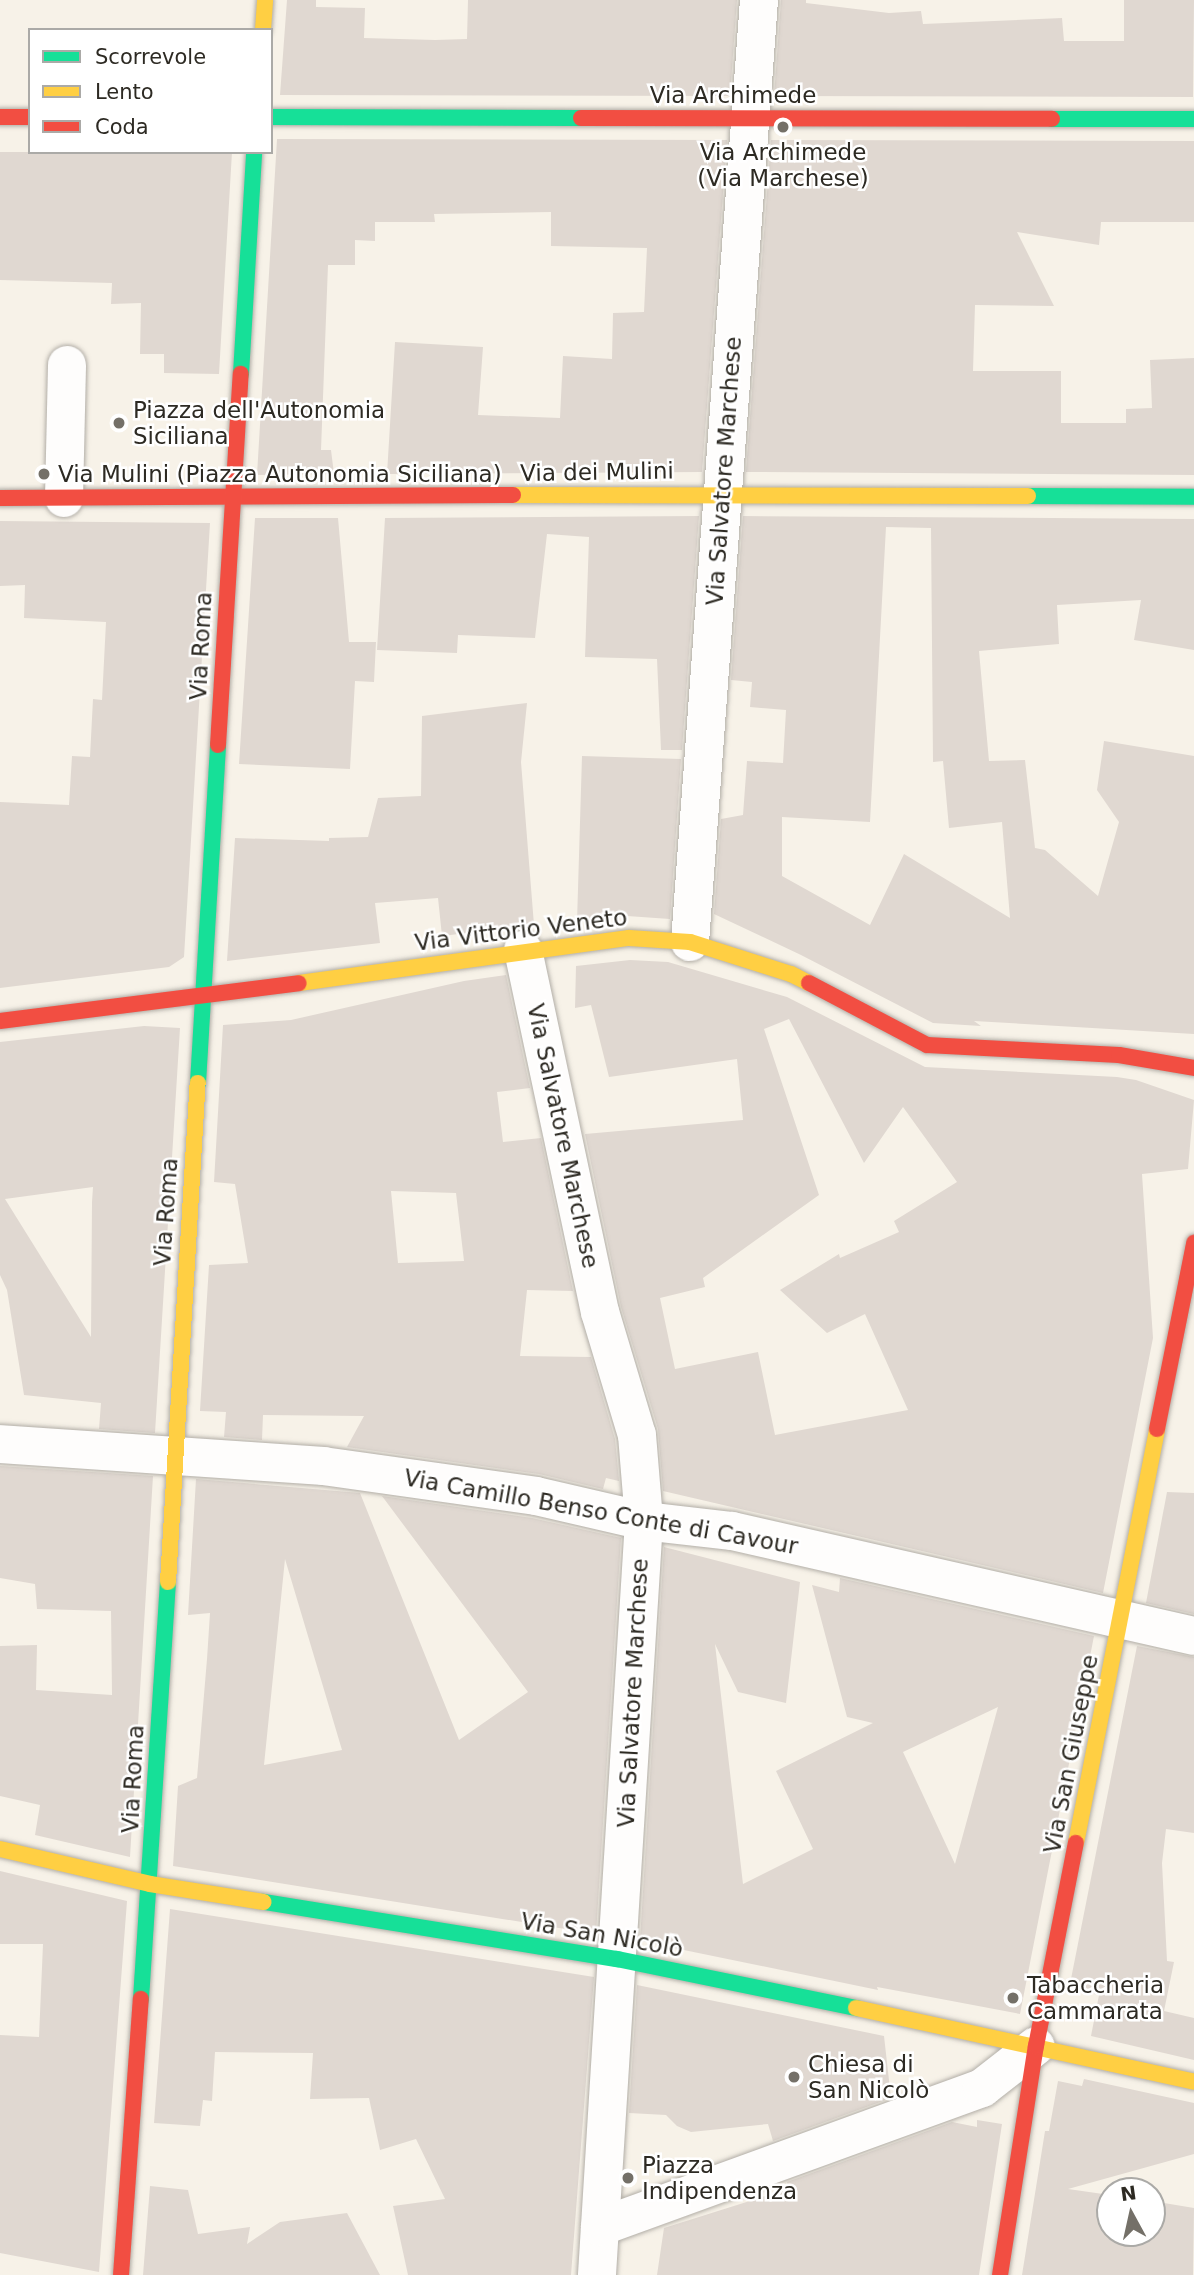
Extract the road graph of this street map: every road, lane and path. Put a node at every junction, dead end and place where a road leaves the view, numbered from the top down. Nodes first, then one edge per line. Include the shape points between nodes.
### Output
1 (265, 0) edge
2 (759, 0) edge
3 (263, 28) edge
4 (0, 117) edge
5 (28, 117) edge
6 (273, 117) edge
7 (752, 118) junction
8 (1194, 119) edge
9 (254, 154) edge
10 (66, 365) dead end
11 (721, 494) junction
12 (1194, 497) edge
13 (0, 498) edge
14 (64, 498) junction
15 (233, 499) junction
16 (690, 942) junction
17 (523, 950) junction
18 (202, 997) junction
19 (0, 1021) edge
20 (1194, 1068) edge
21 (1194, 1243) edge
22 (0, 1444) edge
23 (174, 1455) junction
24 (644, 1521) junction
25 (1122, 1618) junction
26 (1194, 1636) edge
27 (0, 1849) edge
28 (150, 1884) junction
29 (617, 1959) junction
30 (1036, 2046) junction
31 (1194, 2082) edge
32 (600, 2227) junction
33 (121, 2275) edge
34 (597, 2275) edge
35 (1000, 2275) edge

1 - 3 street
2 - 7 street, Via Salvatore Marchese
4 - 5 street
6 - 7 street, Via Archimede
7 - 8 street, Via Archimede
7 - 11 street, Via Salvatore Marchese
9 - 15 street, Via Roma
10 - 14 street
11 - 12 street, Via dei Mulini
11 - 15 street, Via dei Mulini
11 - 16 street, Via Salvatore Marchese
13 - 14 street, Via dei Mulini
14 - 15 street, Via dei Mulini
15 - 18 street, Via Roma
16 - 17 street, Via Vittorio Veneto via 629,938
16 - 20 street, Via Vittorio Veneto via 792,974 927,1045 1119,1055
17 - 18 street, Via Vittorio Veneto
17 - 24 street, Via Salvatore Marchese via 600,1312 637,1435
18 - 19 street, Via Vittorio Veneto
18 - 23 street, Via Roma
21 - 25 street, Via San Giuseppe
22 - 23 street, Via Camillo Benso Conte di Cavour
23 - 24 street, Via Camillo Benso Conte di Cavour via 323,1466 536,1496
23 - 28 street, Via Roma
24 - 25 street, Via Camillo Benso Conte di Cavour via 732,1531
24 - 29 street, Via Salvatore Marchese
25 - 26 street, Via Camillo Benso Conte di Cavour
25 - 30 street, Via San Giuseppe
27 - 28 street, Via San Nicolò
28 - 29 street, Via San Nicolò
28 - 33 street, Via Roma
29 - 30 street, Via San Nicolò
29 - 32 street, Via Salvatore Marchese
30 - 31 street, Via San Nicolò
30 - 32 street via 982,2088
30 - 35 street, Via San Giuseppe
32 - 34 street, Via Salvatore Marchese

